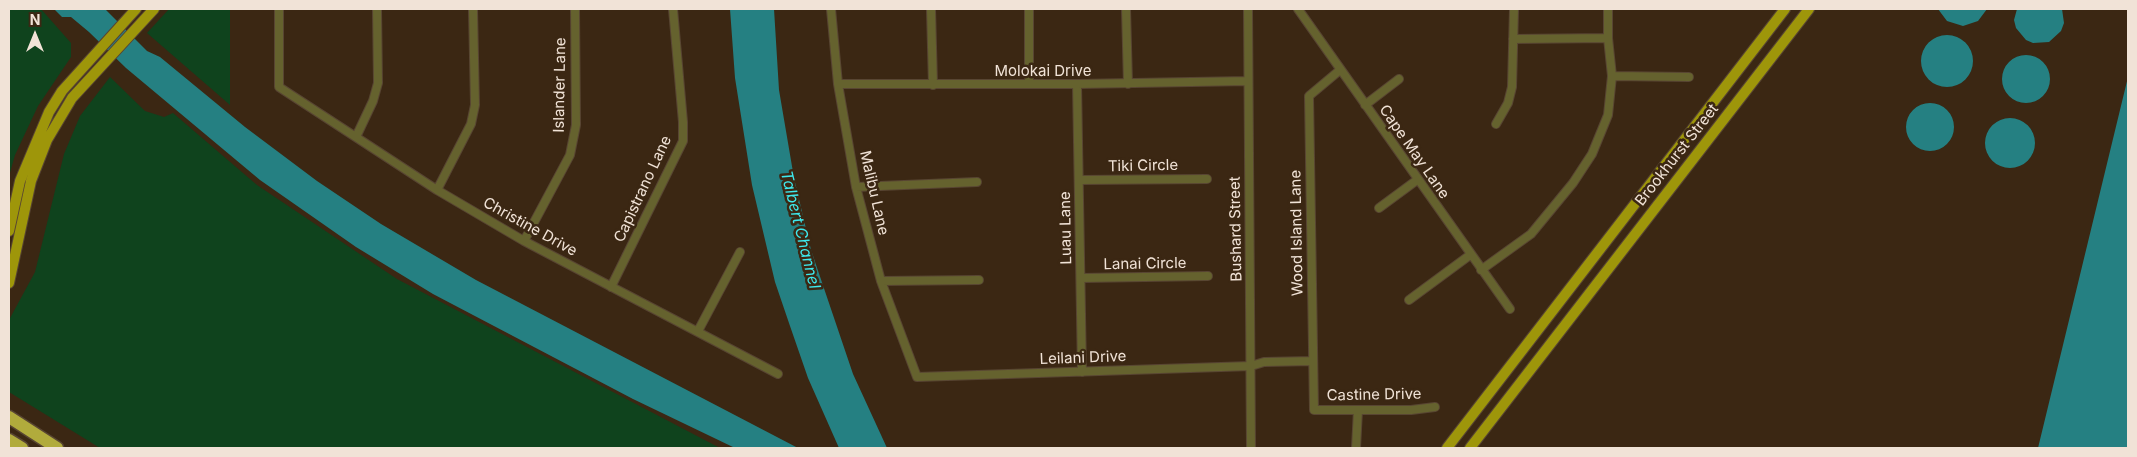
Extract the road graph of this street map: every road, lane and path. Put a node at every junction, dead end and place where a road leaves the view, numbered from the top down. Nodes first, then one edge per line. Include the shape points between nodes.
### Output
1 (154, 9) edge
2 (279, 9) edge
3 (377, 9) edge
4 (473, 9) edge
5 (575, 9) edge
6 (673, 9) edge
7 (832, 9) edge
8 (931, 9) edge
9 (1028, 9) edge
10 (1126, 9) edge
11 (1248, 9) edge
12 (1298, 9) edge
13 (1514, 9) edge
14 (1608, 9) edge
15 (1785, 9) edge
16 (1809, 9) edge
17 (133, 12) edge
18 (1608, 38) junction
19 (1513, 39) junction
20 (1340, 70) junction
21 (1612, 76) junction
22 (1689, 77) dead end
23 (1399, 79) dead end
24 (1248, 81) junction
25 (838, 84) junction
26 (1029, 84) junction
27 (1076, 84) junction
28 (1128, 84) junction
29 (933, 85) junction
30 (1365, 105) junction
31 (1496, 124) dead end
32 (356, 137) junction
33 (1207, 179) dead end
34 (1079, 180) junction
35 (1417, 180) junction
36 (977, 182) dead end
37 (856, 187) junction
38 (437, 190) junction
39 (1378, 208) dead end
40 (9, 232) edge
41 (524, 241) junction
42 (740, 252) dead end
43 (1470, 254) junction
44 (1481, 270) junction
45 (1208, 276) dead end
46 (1081, 278) junction
47 (979, 280) dead end
48 (881, 281) junction
49 (9, 283) edge
50 (611, 287) junction
51 (1409, 300) dead end
52 (1556, 308) junction
53 (1510, 309) dead end
54 (1570, 319) junction
55 (698, 331) junction
56 (1313, 361) junction
57 (1251, 366) junction
58 (1082, 372) junction
59 (778, 374) dead end
60 (917, 377) joint
61 (1435, 407) dead end
62 (1314, 410) joint
63 (1358, 410) junction
64 (9, 417) edge
65 (9, 440) edge
66 (22, 448) edge
67 (57, 448) edge
68 (1251, 448) edge
69 (1356, 448) edge
70 (1447, 448) edge
71 (1470, 448) edge

1 - 49 main road via 72,98 47,140 31,181
2 - 32 street, Christine Drive via 279,87
3 - 32 street via 378,83
4 - 38 street via 474,105 471,124
5 - 41 street, Islander Lane via 576,125 570,155
6 - 50 street, Capistrano Lane via 683,141
7 - 25 street, Malibu Lane
8 - 29 street
9 - 26 street
10 - 28 street
11 - 24 street, Bushard Street
12 - 20 street, Cape May Lane
13 - 19 street
14 - 18 street
15 - 52 main road, Brookhurst Street
16 - 54 main road, Brookhurst Street
17 - 40 main road via 62,91 37,138 20,181
18 - 19 street
18 - 21 street
19 - 31 street via 1512,87 1508,103
20 - 30 street, Cape May Lane
20 - 56 street, Wood Island Lane via 1309,96
21 - 22 street
21 - 44 street via 1608,115 1592,154 1573,183 1531,234
23 - 30 street
24 - 28 street, Molokai Drive
24 - 57 street, Bushard Street
25 - 29 street, Molokai Drive
25 - 37 street, Malibu Lane
26 - 27 street, Molokai Drive
26 - 29 street, Molokai Drive
27 - 28 street, Molokai Drive
27 - 34 street, Luau Lane
30 - 35 street, Cape May Lane
32 - 38 street, Christine Drive
33 - 34 street, Tiki Circle
34 - 46 street, Luau Lane
35 - 39 street
35 - 43 street, Cape May Lane
36 - 37 street
37 - 48 street, Malibu Lane
38 - 41 street, Christine Drive
41 - 50 street, Christine Drive
42 - 55 street
43 - 44 street, Cape May Lane
43 - 51 street
44 - 53 street, Cape May Lane
45 - 46 street, Lanai Circle
46 - 58 street, Luau Lane
47 - 48 street
48 - 60 street, Malibu Lane
50 - 55 street, Christine Drive
52 - 54 main road
52 - 70 main road, Brookhurst Street
54 - 71 main road, Brookhurst Street
55 - 59 street, Christine Drive
56 - 57 street, Leilani Drive via 1264,362
56 - 62 street, Wood Island Lane
57 - 58 street, Leilani Drive
57 - 68 street, Bushard Street
58 - 60 street, Leilani Drive
61 - 63 street, Castine Drive
62 - 63 street, Castine Drive
63 - 69 street
64 - 67 highway
65 - 66 highway

